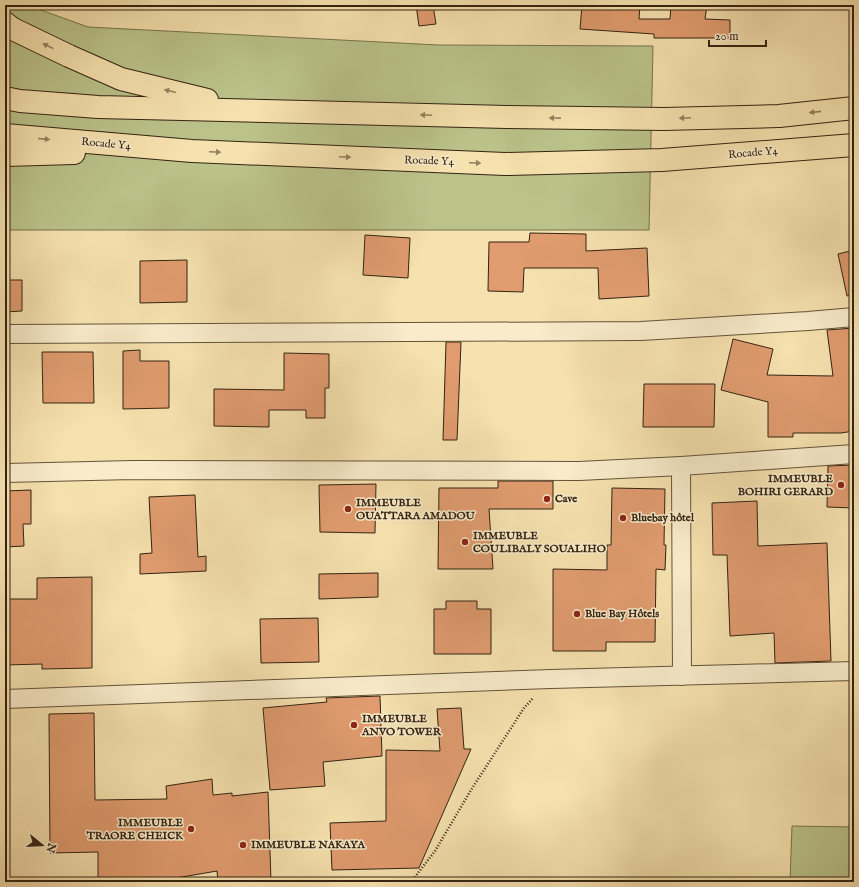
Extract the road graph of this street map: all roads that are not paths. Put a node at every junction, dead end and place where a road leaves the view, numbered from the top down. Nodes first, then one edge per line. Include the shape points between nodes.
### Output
1 (5, 23) edge
2 (5, 98) edge
3 (854, 108) edge
4 (291, 111) junction
5 (5, 135) edge
6 (854, 145) edge
7 (192, 151) junction
8 (5, 155) edge
9 (854, 317) edge
10 (5, 334) edge
11 (854, 454) edge
12 (681, 466) junction
13 (5, 473) edge
14 (854, 671) edge
15 (682, 676) junction
16 (5, 699) edge

4 -> 1 highway via 200,99 121,79 55,50
2 - 4 highway via 98,107
3 -> 4 highway via 780,116 664,119
5 -> 7 highway, Rocade Y4
7 -> 6 highway, Rocade Y4 via 505,164 662,160
7 - 8 highway
9 - 10 street via 641,331
11 - 12 street
12 - 13 street via 579,471 133,470
12 - 15 street
14 - 15 street
15 - 16 street via 551,678

